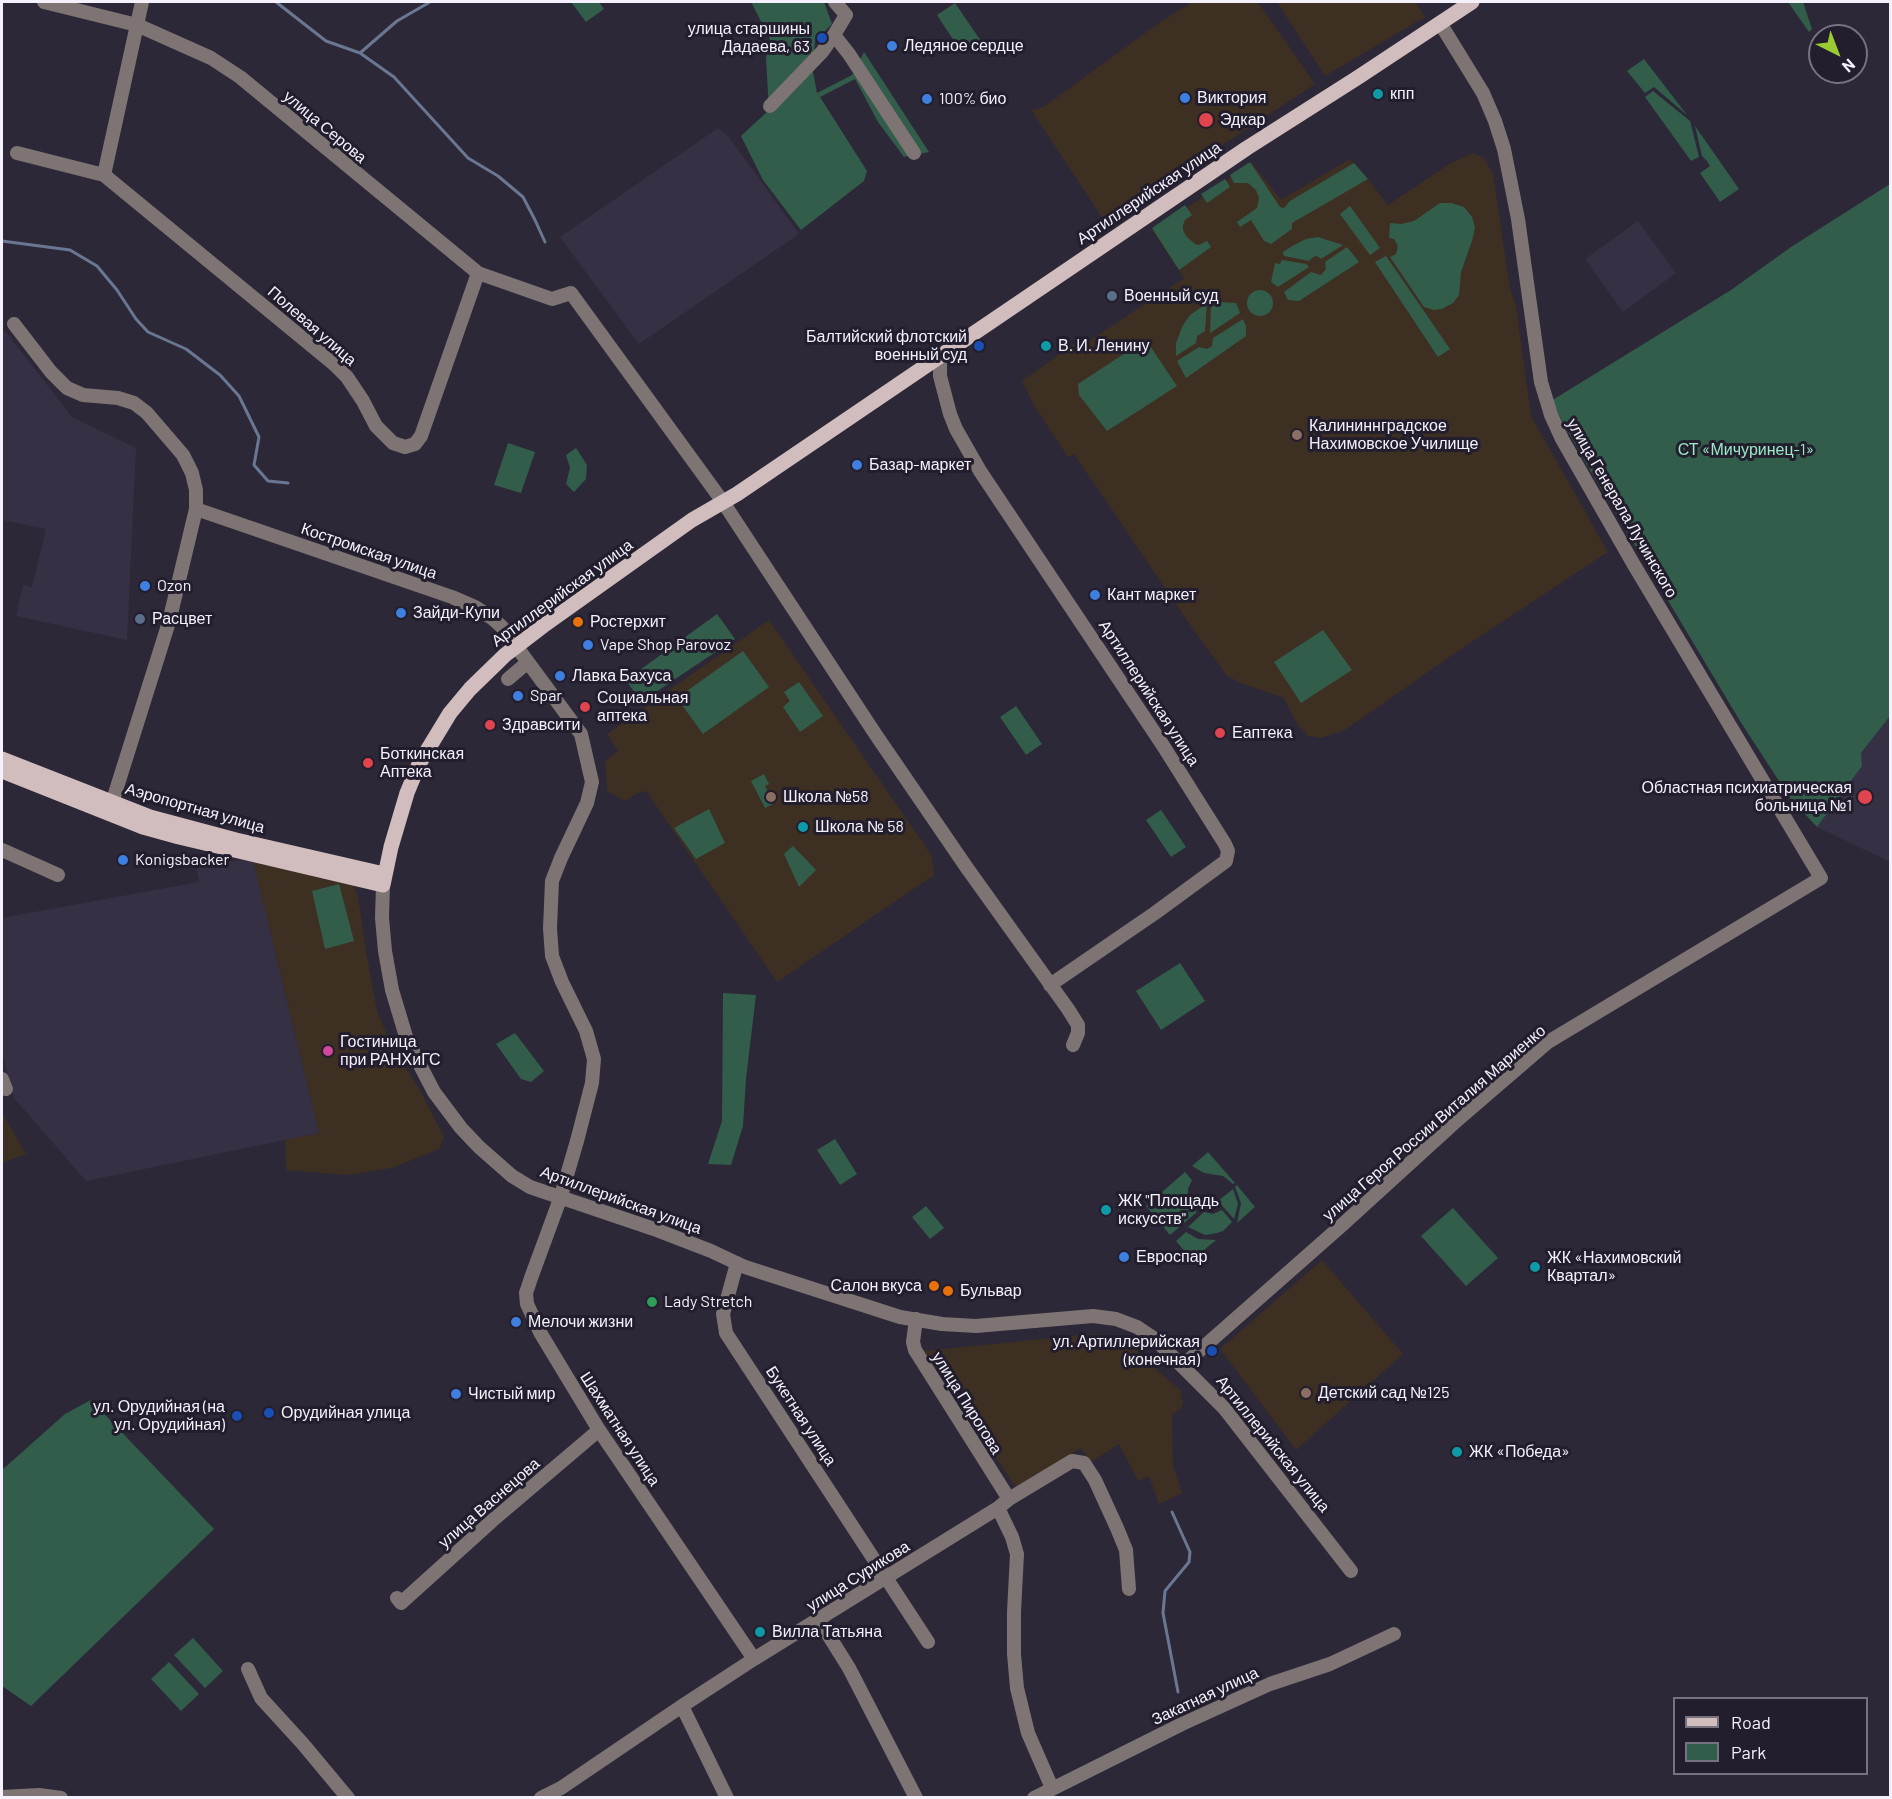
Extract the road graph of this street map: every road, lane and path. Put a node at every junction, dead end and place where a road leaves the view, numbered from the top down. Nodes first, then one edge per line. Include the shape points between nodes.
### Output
1 (44, 2) edge
2 (142, 2) edge
3 (836, 2) edge
4 (1472, 2) edge
5 (1440, 22) junction
6 (137, 25) junction
7 (834, 35) junction
8 (770, 106) dead end
9 (17, 153) dead end
10 (914, 153) dead end
11 (104, 175) junction
12 (478, 273) junction
13 (14, 324) dead end
14 (940, 358) junction
15 (723, 502) junction
16 (196, 509) junction
17 (517, 646) junction
18 (528, 662) junction
19 (508, 679) dead end
20 (2, 759) edge
21 (2, 771) edge
22 (112, 803) junction
23 (2, 850) edge
24 (58, 875) dead end
25 (1821, 878) joint
26 (384, 879) junction
27 (1050, 985) junction
28 (1073, 1045) dead end
29 (560, 1199) junction
30 (737, 1263) junction
31 (916, 1319) junction
32 (1182, 1366) junction
33 (599, 1430) junction
34 (1003, 1503) junction
35 (1351, 1571) dead end
36 (886, 1577) junction
37 (1129, 1589) dead end
38 (399, 1600) dead end
39 (819, 1620) junction
40 (1394, 1634) dead end
41 (928, 1642) dead end
42 (754, 1659) junction
43 (248, 1669) dead end
44 (682, 1706) junction
45 (1052, 1788) junction
46 (2, 1797) edge
47 (61, 1797) edge
48 (348, 1797) edge
49 (541, 1797) edge
50 (727, 1797) edge
51 (916, 1797) edge
52 (1034, 1797) edge

1 - 6 street, улица Серова
2 - 6 street
3 - 7 street via 846,15
4 - 5 main road, Артиллерийская улица
5 - 14 main road, Артиллерийская улица via 1247,148
5 - 25 street, улица Генерала Лучинского via 1483,93 1504,148 1541,382 1551,415 1634,565
6 - 11 street
6 - 12 street, улица Серова via 211,58 240,77
7 - 8 street
7 - 10 street
9 - 11 street, Полевая улица
11 - 12 street, Полевая улица via 334,364 363,401 375,426 393,443 405,447 415,444 421,436
12 - 15 street, улица Серова via 552,299 571,293
13 - 16 street via 67,388 83,395 126,400 147,413 183,455 192,473
14 - 15 main road, Артиллерийская улица
14 - 27 street, Артиллерийская улица via 940,376 950,414 980,471 1162,744 1228,851 1226,861
15 - 17 main road, Артиллерийская улица via 692,520
15 - 27 street via 876,735
16 - 17 street, Костромская улица via 452,597 492,618
16 - 22 street via 169,622
17 - 18 street, Костромская улица
17 - 26 main road, Артиллерийская улица via 470,689 428,748 407,793
18 - 19 street
18 - 29 street, Шахматная улица via 581,734 592,782 587,803 552,881 552,956 586,1031 594,1059 592,1083
20 - 22 main road, Аэропортная улица
21 - 26 main road, Аэропортная улица via 143,827
22 - 26 main road, Аэропортная улица via 150,817
23 - 24 street
25 - 32 street, улица Героя России Виталия Мариенко via 1548,1042
26 - 29 street, Артиллерийская улица via 382,918 392,990 407,1040 423,1073 461,1128 496,1163 530,1187
27 - 28 street via 1078,1025
29 - 30 street, Артиллерийская улица via 654,1229
29 - 33 street, Шахматная улица via 526,1293 527,1304
30 - 31 street, Артиллерийская улица via 864,1306
30 - 36 street, Букетная улица via 723,1314 726,1333
31 - 32 street, Артиллерийская улица via 976,1326 1093,1316 1116,1319 1155,1339
31 - 34 street, улица Пирогова via 915,1350
32 - 35 street, Артиллерийская улица via 1230,1416
33 - 38 street, улица Васнецова
33 - 42 street, Шахматная улица
34 - 36 street, улица Сурикова
34 - 37 street, улица Сурикова via 1072,1461 1084,1463 1126,1550
34 - 45 street, улица Пирогова via 1017,1554 1017,1688 1028,1733
36 - 39 street, улица Сурикова
36 - 41 street, Букетная улица
39 - 42 street, улица Сурикова
39 - 51 street via 849,1668
40 - 45 street, Закатная улица via 1330,1664 1270,1684
42 - 44 street, улица Сурикова
43 - 48 street via 261,1698
44 - 49 street, улица Сурикова via 561,1788
44 - 50 street
45 - 52 street, Закатная улица
46 - 47 street

